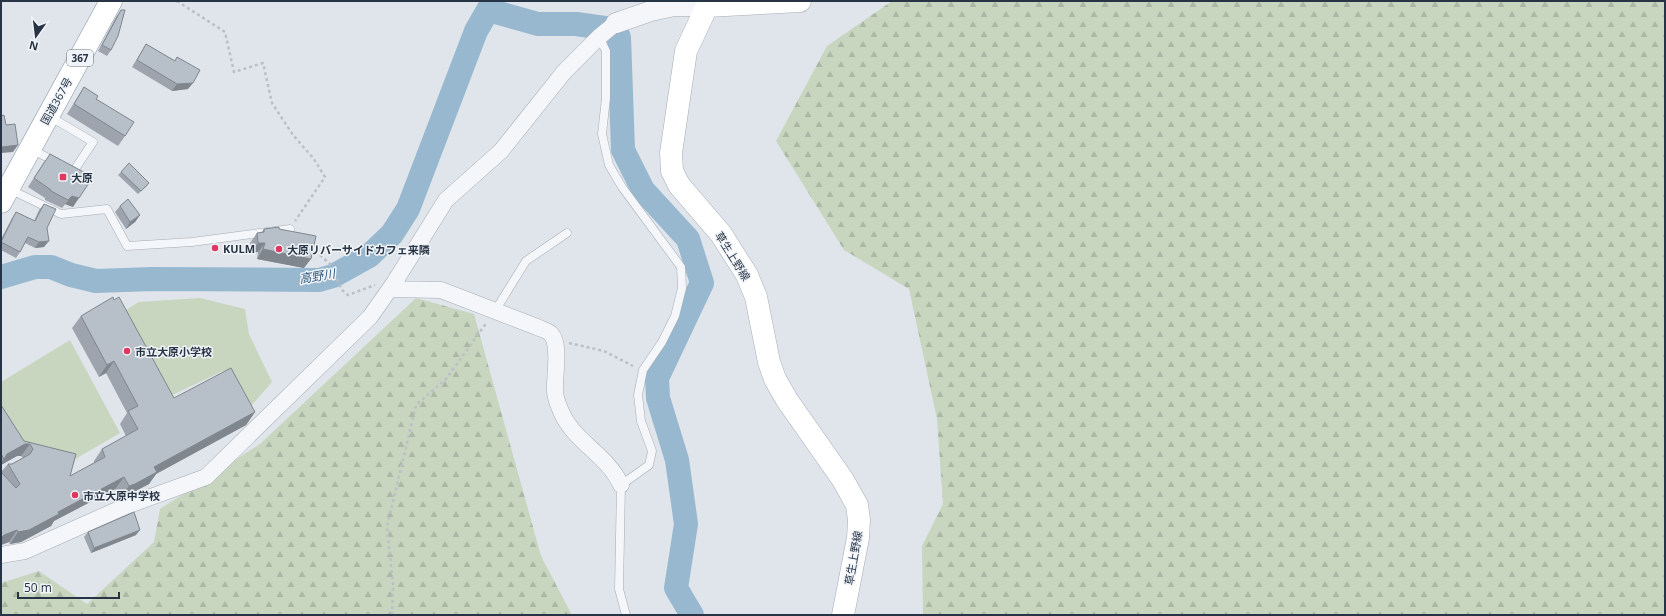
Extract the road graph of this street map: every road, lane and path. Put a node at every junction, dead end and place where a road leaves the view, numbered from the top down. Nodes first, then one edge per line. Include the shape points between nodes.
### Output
1 (111, 1) edge
2 (177, 1) edge
3 (800, 1) edge
4 (707, 6) junction
5 (616, 23) joint
6 (599, 37) junction
7 (48, 116) junction
8 (31, 148) junction
9 (4, 191) edge
10 (290, 228) junction
11 (567, 233) dead end
12 (390, 289) junction
13 (495, 311) junction
14 (553, 339) junction
15 (643, 370) junction
16 (621, 485) junction
17 (1, 555) edge
18 (392, 615) edge
19 (626, 615) edge
20 (843, 615) edge

1 - 7 main road, 国道367号 / 367
2 - 10 path via 225,32 234,72 263,63 272,103 325,177
3 - 4 main road
4 - 5 street via 674,6
4 - 20 main road, 草生上野線 via 686,51 671,153 672,171 679,185 722,234 747,275 756,297 769,362 775,379 857,505 858,538
5 - 6 street
6 - 12 street via 564,72 501,151 446,200
6 - 15 lane via 606,51 606,98 602,134 609,165 622,187 681,267 682,288 675,316 662,342
7 - 8 main road, 国道367号 / 367
7 - 8 lane via 93,142 73,172
8 - 9 main road, 国道367号 / 367
9 - 10 lane via 61,214 107,209 127,246 192,242
10 - 12 path via 330,264 342,290 348,295 376,284
11 - 13 lane via 526,261
12 - 13 street via 441,290
12 - 17 street via 353,335 206,477 126,506 25,551
13 - 14 street via 537,327 550,334
13 - 18 path via 446,379 416,405 387,527 393,584
14 - 15 path via 604,351
14 - 16 street via 556,346 554,393 563,417 575,434 616,473
15 - 16 lane via 638,395 641,421 652,450 649,465
16 - 19 lane via 619,589

